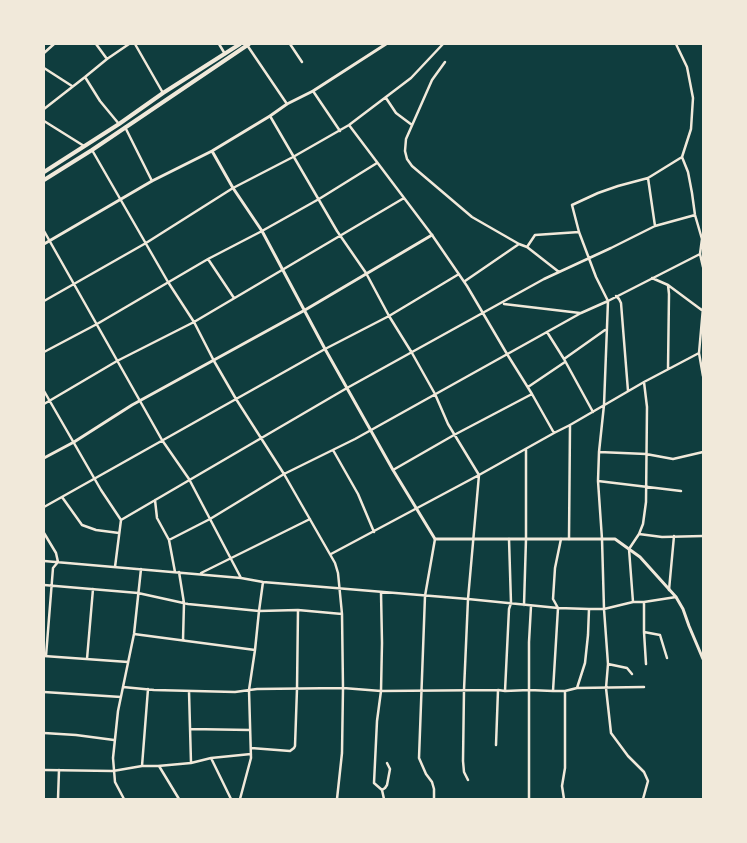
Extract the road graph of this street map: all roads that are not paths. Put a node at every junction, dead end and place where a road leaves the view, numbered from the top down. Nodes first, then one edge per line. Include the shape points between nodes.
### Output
1 (54, 44) edge
2 (96, 44) edge
3 (129, 44) edge
4 (136, 44) edge
5 (219, 44) edge
6 (240, 44) edge
7 (290, 44) edge
8 (386, 44) edge
9 (443, 44) edge
10 (676, 44) edge
11 (248, 45) edge
12 (44, 54) edge
13 (225, 54) junction
14 (107, 59) junction
15 (302, 62) dead end
16 (444, 62) dead end
17 (44, 68) edge
18 (85, 77) junction
19 (72, 86) junction
20 (313, 91) junction
21 (163, 93) junction
22 (386, 98) junction
23 (287, 104) junction
24 (44, 109) edge
25 (270, 116) junction
26 (44, 121) edge
27 (120, 124) junction
28 (349, 125) junction
29 (412, 125) junction
30 (125, 128) junction
31 (340, 131) junction
32 (84, 146) junction
33 (92, 150) junction
34 (212, 150) junction
35 (294, 157) junction
36 (682, 157) junction
37 (377, 163) junction
38 (44, 172) edge
39 (648, 178) junction
40 (44, 180) edge
41 (152, 181) junction
42 (233, 188) junction
43 (404, 198) junction
44 (319, 199) junction
45 (120, 200) junction
46 (695, 215) junction
47 (655, 226) junction
48 (44, 231) edge
49 (262, 231) junction
50 (579, 232) junction
51 (341, 235) junction
52 (432, 235) junction
53 (49, 241) junction
54 (146, 243) junction
55 (44, 244) edge
56 (519, 244) junction
57 (527, 247) junction
58 (700, 254) junction
59 (208, 259) junction
60 (589, 259) junction
61 (703, 267) edge
62 (283, 270) junction
63 (558, 272) junction
64 (366, 273) junction
65 (459, 274) junction
66 (652, 278) junction
67 (168, 282) junction
68 (464, 282) junction
69 (73, 284) junction
70 (668, 285) junction
71 (616, 296) junction
72 (234, 298) junction
73 (44, 301) edge
74 (608, 301) junction
75 (502, 303) junction
76 (703, 309) edge
77 (305, 310) junction
78 (483, 313) junction
79 (581, 313) junction
80 (389, 316) junction
81 (194, 322) junction
82 (97, 324) junction
83 (606, 329) junction
84 (547, 332) junction
85 (325, 349) junction
86 (44, 352) edge
87 (412, 353) junction
88 (699, 353) junction
89 (507, 354) junction
90 (564, 360) junction
91 (117, 361) junction
92 (214, 361) junction
93 (668, 370) junction
94 (703, 376) edge
95 (644, 382) junction
96 (528, 387) junction
97 (347, 388) junction
98 (44, 391) edge
99 (628, 391) junction
100 (434, 394) junction
101 (532, 394) junction
102 (236, 399) junction
103 (49, 401) junction
104 (140, 401) junction
105 (44, 404) edge
106 (604, 406) junction
107 (593, 412) junction
108 (570, 425) junction
109 (371, 430) junction
110 (554, 433) junction
111 (454, 435) junction
112 (261, 438) junction
113 (162, 440) junction
114 (74, 442) junction
115 (333, 450) junction
116 (526, 450) junction
117 (598, 452) junction
118 (703, 452) edge
119 (646, 454) junction
120 (44, 458) edge
121 (393, 470) junction
122 (284, 474) junction
123 (479, 475) junction
124 (94, 478) junction
125 (189, 479) junction
126 (598, 481) junction
127 (646, 487) junction
128 (681, 491) dead end
129 (62, 497) junction
130 (155, 500) junction
131 (44, 507) edge
132 (418, 509) junction
133 (210, 519) junction
134 (310, 519) junction
135 (121, 520) junction
136 (374, 532) junction
137 (44, 533) edge
138 (119, 533) junction
139 (639, 534) junction
140 (674, 536) junction
141 (703, 536) edge
142 (435, 539) junction
143 (509, 539) junction
144 (526, 539) junction
145 (569, 539) junction
146 (602, 539) junction
147 (169, 540) junction
148 (473, 540) junction
149 (561, 540) junction
150 (629, 549) junction
151 (331, 554) junction
152 (230, 558) junction
153 (44, 561) edge
154 (58, 562) junction
155 (115, 567) junction
156 (141, 569) junction
157 (175, 572) junction
158 (179, 572) junction
159 (200, 574) junction
160 (241, 578) junction
161 (263, 582) junction
162 (44, 585) edge
163 (51, 585) junction
164 (93, 589) junction
165 (340, 589) junction
166 (669, 590) junction
167 (381, 592) junction
168 (138, 593) junction
169 (425, 596) junction
170 (676, 596) junction
171 (468, 599) junction
172 (184, 602) junction
173 (633, 602) junction
174 (644, 602) junction
175 (511, 603) junction
176 (524, 605) junction
177 (531, 606) junction
178 (558, 608) junction
179 (604, 609) junction
180 (298, 610) junction
181 (589, 610) junction
182 (258, 611) junction
183 (342, 614) junction
184 (644, 632) junction
185 (134, 634) junction
186 (183, 641) junction
187 (255, 650) junction
188 (45, 656) edge
189 (668, 658) dead end
190 (87, 659) junction
191 (703, 659) edge
192 (128, 662) junction
193 (608, 664) junction
194 (646, 664) dead end
195 (632, 674) dead end
196 (123, 687) junction
197 (644, 687) dead end
198 (298, 688) junction
199 (343, 688) junction
200 (577, 688) junction
201 (606, 688) junction
202 (148, 689) junction
203 (249, 690) junction
204 (464, 690) junction
205 (498, 690) junction
206 (529, 690) junction
207 (189, 691) junction
208 (380, 691) junction
209 (422, 691) junction
210 (505, 691) junction
211 (553, 691) junction
212 (566, 691) junction
213 (44, 692) edge
214 (121, 698) junction
215 (190, 729) junction
216 (250, 730) junction
217 (44, 733) edge
218 (114, 740) junction
219 (496, 745) dead end
220 (251, 748) junction
221 (251, 754) junction
222 (211, 758) junction
223 (191, 763) junction
224 (386, 763) dead end
225 (142, 766) junction
226 (158, 766) junction
227 (44, 770) edge
228 (59, 770) junction
229 (113, 771) junction
230 (468, 780) dead end
231 (382, 790) junction
232 (58, 799) edge
233 (124, 799) edge
234 (179, 799) edge
235 (231, 799) edge
236 (240, 799) edge
237 (337, 799) edge
238 (384, 799) edge
239 (434, 799) edge
240 (529, 799) edge
241 (564, 799) edge
242 (643, 799) edge

1 - 12 street
2 - 14 street
3 - 14 street
4 - 21 street
5 - 13 street
6 - 13 highway
7 - 15 street
8 - 20 street
9 - 22 street via 411,78
10 - 36 street via 687,67 693,98 691,129
11 - 23 street
11 - 30 highway
13 - 21 highway
14 - 18 street
16 - 29 street via 432,80
17 - 19 street
18 - 19 street
18 - 27 street
19 - 24 street
20 - 23 street
20 - 31 street
21 - 27 highway
22 - 28 street
22 - 29 street via 396,113
23 - 25 street
25 - 34 street
25 - 35 street
26 - 32 street
27 - 32 highway
28 - 31 street
28 - 37 street
29 - 56 street via 405,151 412,166 472,217
30 - 33 highway
30 - 41 street
31 - 35 street
32 - 38 highway
33 - 40 highway
33 - 45 street
34 - 41 street
34 - 42 street
35 - 42 street
35 - 44 street
36 - 39 street
36 - 46 street via 688,172
37 - 43 street
37 - 44 street
39 - 47 street
39 - 50 street via 598,193 572,205
41 - 45 street
42 - 49 street
42 - 54 street
43 - 51 street
43 - 52 street
44 - 49 street
44 - 51 street
45 - 53 street
45 - 54 street
46 - 47 street
46 - 58 street via 702,239
47 - 60 street
48 - 53 street
49 - 59 street
49 - 62 street
50 - 57 street via 535,235
50 - 60 street
51 - 62 street
51 - 64 street
52 - 64 street
52 - 65 street
53 - 55 street
53 - 69 street
54 - 67 street
54 - 69 street
56 - 57 street
56 - 68 street
57 - 63 street
58 - 61 street
58 - 66 street
59 - 67 street
59 - 72 street
60 - 63 street
60 - 74 street
62 - 72 street
62 - 77 street
63 - 75 street
64 - 77 street
64 - 80 street
65 - 68 street
65 - 80 street
66 - 70 street
66 - 71 street
67 - 81 street
67 - 82 street
68 - 78 street
69 - 73 street
69 - 82 street
70 - 76 street
70 - 93 street
71 - 74 street
71 - 99 street via 621,303
72 - 81 street
74 - 79 street
74 - 83 street
75 - 78 street
75 - 79 street
76 - 88 street
77 - 85 street
77 - 92 street
78 - 87 street
78 - 89 street
79 - 84 street
80 - 85 street
80 - 87 street
81 - 91 street
81 - 92 street
82 - 86 street
82 - 91 street
83 - 90 street
83 - 106 street
84 - 89 street
84 - 90 street
85 - 97 street
85 - 102 street
87 - 97 street
87 - 100 street
88 - 93 street
88 - 94 street
89 - 96 street
89 - 100 street
90 - 96 street
90 - 107 street
91 - 103 street
91 - 104 street
92 - 102 street
92 - 104 street
93 - 95 street
95 - 99 street
95 - 119 street
96 - 101 street
97 - 109 street
97 - 112 street
98 - 103 street
99 - 106 street
100 - 109 street
100 - 111 street
101 - 110 street
101 - 111 street
102 - 112 street
102 - 113 street
103 - 105 street
103 - 114 street
104 - 113 street
104 - 114 street
106 - 107 street
106 - 117 street
107 - 108 street
108 - 110 street
108 - 145 street
109 - 115 street
109 - 121 street
110 - 116 street
111 - 121 street
111 - 123 street
112 - 122 street
112 - 125 street
113 - 124 street
113 - 125 street
114 - 120 street
114 - 124 street
115 - 122 street
115 - 136 street via 358,494
116 - 123 street
116 - 144 street
117 - 119 street
117 - 126 street
118 - 119 street via 673,459
119 - 127 street
121 - 132 street
122 - 133 street
122 - 134 street
123 - 132 street
123 - 148 street
124 - 129 street
124 - 135 street
125 - 130 street
125 - 133 street
126 - 127 street
126 - 146 street
127 - 128 street
127 - 139 street
129 - 131 street
129 - 138 street via 82,525
130 - 135 street
130 - 147 street via 157,518
132 - 136 street
132 - 142 street
133 - 147 street
133 - 152 street
134 - 151 street
134 - 152 street
135 - 138 street
136 - 151 street
137 - 154 street
138 - 155 street
139 - 140 street
139 - 150 street
140 - 141 street
140 - 166 street
142 - 148 street
142 - 169 street
143 - 144 street
143 - 148 street
143 - 175 street
144 - 149 street
144 - 176 street
145 - 146 street
145 - 149 street
146 - 150 street via 615,539
146 - 179 street
147 - 157 street
148 - 171 street
149 - 178 street via 553,599
150 - 166 street
150 - 173 street
151 - 165 street via 336,563
152 - 159 street
152 - 160 street
153 - 154 street
154 - 155 street
154 - 163 street via 53,568
155 - 156 street
156 - 157 street
156 - 168 street
157 - 158 street
158 - 159 street
158 - 172 street
159 - 160 street
160 - 161 street
161 - 165 street
161 - 182 street
162 - 163 street
163 - 164 street
163 - 188 street
164 - 168 street
164 - 190 street
165 - 167 street
165 - 183 street
166 - 170 street
167 - 169 street
167 - 208 street
168 - 172 street
168 - 185 street
169 - 171 street
169 - 209 street
170 - 174 street
170 - 191 street
171 - 175 street
171 - 204 street
172 - 182 street
172 - 186 street
173 - 174 street
173 - 179 street
174 - 184 street
175 - 176 street
175 - 210 street
176 - 177 street
177 - 178 street
177 - 206 street
178 - 181 street
178 - 211 street
179 - 181 street
179 - 193 street
180 - 182 street
180 - 183 street
180 - 198 street
181 - 200 street via 585,663
182 - 187 street
183 - 199 street
184 - 189 street via 660,635
184 - 194 street
185 - 186 street
185 - 192 street
186 - 187 street
187 - 203 street
188 - 190 street
190 - 192 street
192 - 196 street
193 - 195 street via 627,668
193 - 201 street
196 - 202 street
196 - 214 street
197 - 201 street
198 - 199 street
198 - 203 street
198 - 220 street via 294,748 290,751
199 - 208 street
199 - 237 street via 342,753
200 - 201 street
200 - 212 street
201 - 242 street via 611,733 648,781
202 - 207 street
202 - 225 street
203 - 207 street
203 - 216 street
204 - 205 street
204 - 209 street
204 - 230 street via 462,761
205 - 210 street
205 - 219 street
206 - 210 street
206 - 211 street
206 - 240 street
207 - 215 street
208 - 209 street
208 - 231 street via 374,783
209 - 239 street via 419,758 432,782
211 - 212 street
212 - 241 street
213 - 214 street
214 - 218 street
215 - 216 street
215 - 223 street
216 - 220 street
217 - 218 street
218 - 229 street
220 - 221 street
221 - 222 street
221 - 236 street
222 - 223 street
222 - 235 street
223 - 226 street
224 - 231 street via 390,769 387,784
225 - 226 street
225 - 229 street
226 - 234 street
227 - 228 street
228 - 229 street
228 - 232 street
229 - 233 street
231 - 238 street

